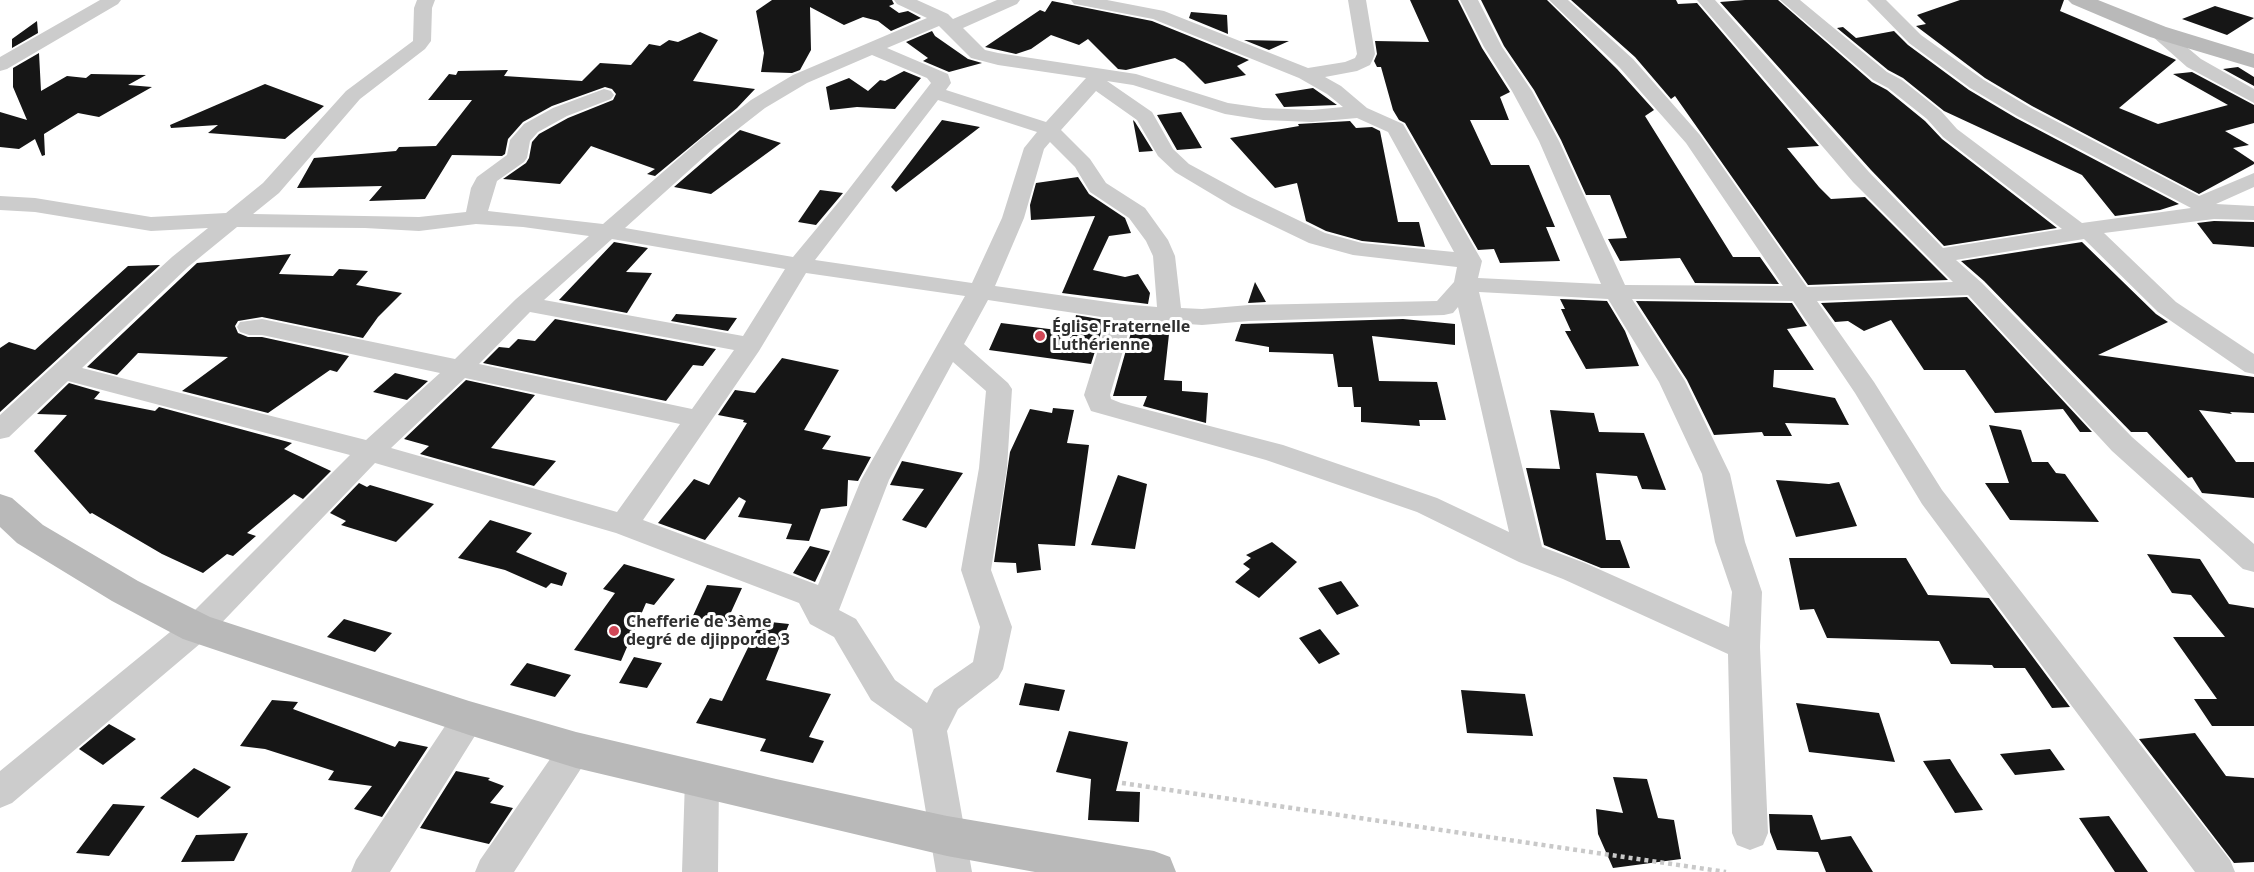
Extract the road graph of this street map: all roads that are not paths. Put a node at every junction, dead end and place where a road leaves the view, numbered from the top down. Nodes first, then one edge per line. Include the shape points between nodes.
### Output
1 (112, 0) edge
2 (426, 0) edge
3 (903, 0) edge
4 (1011, 0) edge
5 (1080, 0) edge
6 (1357, 0) edge
7 (1469, 0) edge
8 (1558, 0) edge
9 (1706, 0) edge
10 (1789, 0) edge
11 (1876, 0) edge
12 (2079, 0) edge
13 (946, 22) junction
14 (2158, 32) junction
15 (873, 49) junction
16 (2254, 61) edge
17 (0, 65) edge
18 (1306, 74) junction
19 (1099, 78) junction
20 (935, 93) junction
21 (604, 95) dead end
22 (2254, 97) edge
23 (1360, 112) junction
24 (1050, 130) junction
25 (2254, 179) edge
26 (0, 202) edge
27 (2206, 208) junction
28 (2254, 213) edge
29 (476, 217) junction
30 (229, 220) junction
31 (605, 231) junction
32 (2084, 231) junction
33 (1938, 256) junction
34 (799, 265) junction
35 (1467, 273) junction
36 (1974, 288) junction
37 (981, 290) junction
38 (1616, 292) junction
39 (1802, 294) junction
40 (525, 304) junction
41 (1122, 312) junction
42 (1170, 314) junction
43 (249, 327) dead end
44 (750, 345) junction
45 (951, 346) junction
46 (2254, 366) edge
47 (461, 368) junction
48 (64, 372) junction
49 (698, 419) junction
50 (0, 430) edge
51 (371, 451) junction
52 (0, 507) edge
53 (624, 525) junction
54 (1529, 554) junction
55 (2254, 561) edge
56 (821, 615) junction
57 (197, 628) junction
58 (1744, 647) junction
59 (469, 718) junction
60 (930, 730) junction
61 (576, 750) junction
62 (690, 776) junction
63 (0, 792) edge
64 (1750, 834) dead end
65 (951, 854) edge
66 (369, 872) edge
67 (492, 872) edge
68 (700, 872) edge
69 (1154, 872) edge
70 (2217, 872) edge

1 - 17 street
2 - 30 street via 419,45 353,95 280,179
3 - 13 street
4 - 13 street
5 - 18 street via 1158,15
6 - 18 street via 1366,54 1363,61
7 - 38 street via 1549,141
8 - 39 street via 1626,63 1692,139
9 - 33 street via 1861,177
10 - 32 street via 1934,115 1950,133
11 - 27 street via 1915,39 1977,84
12 - 14 street
13 - 15 street
13 - 19 street via 978,54
14 - 16 street
14 - 22 street via 2194,63
15 - 20 street via 941,78
15 - 31 street via 800,79 758,104
18 - 23 street via 1334,90
19 - 23 street via 1136,80 1225,108 1263,114 1312,116
19 - 24 street
19 - 35 street via 1145,116 1165,152 1182,168 1240,201 1317,238
20 - 24 street
20 - 34 street
21 - 29 street via 531,128 520,140 517,158 488,177
23 - 35 street via 1396,128
24 - 37 street via 1034,148 1013,218
24 - 42 street via 1083,163 1098,187 1137,213 1157,240 1164,256
25 - 27 street
26 - 30 street via 151,224
27 - 28 street
27 - 32 street
29 - 30 street via 419,224
29 - 31 street
30 - 48 street
31 - 34 street
31 - 40 street
32 - 33 street
32 - 46 street via 2167,307
33 - 36 street
34 - 37 street
34 - 44 street
35 - 38 street
35 - 42 street via 1444,308 1202,317
35 - 54 street
36 - 39 street
36 - 55 street via 2122,444
37 - 41 street
37 - 45 street
38 - 39 street
38 - 58 street via 1672,381 1716,474 1730,542 1748,592
39 - 70 street via 1932,497
40 - 44 street
40 - 47 street
41 - 42 street
41 - 54 street via 1097,395 1101,405 1354,478 1427,505
43 - 47 street
44 - 49 street
45 - 56 street via 875,480
45 - 60 street via 999,389 993,468 976,570 996,627 987,669 946,699
47 - 49 street
47 - 51 street
48 - 50 street
48 - 51 street
49 - 53 street
51 - 53 street
51 - 57 street
52 - 57 street via 30,534 125,591
53 - 56 street via 810,595
54 - 58 street
56 - 60 street via 845,628 883,690 924,719
57 - 59 street
57 - 63 street
58 - 64 street
59 - 61 street
59 - 66 street
60 - 65 street
61 - 62 street
61 - 67 street
62 - 65 street via 776,798
62 - 68 street
65 - 69 street

